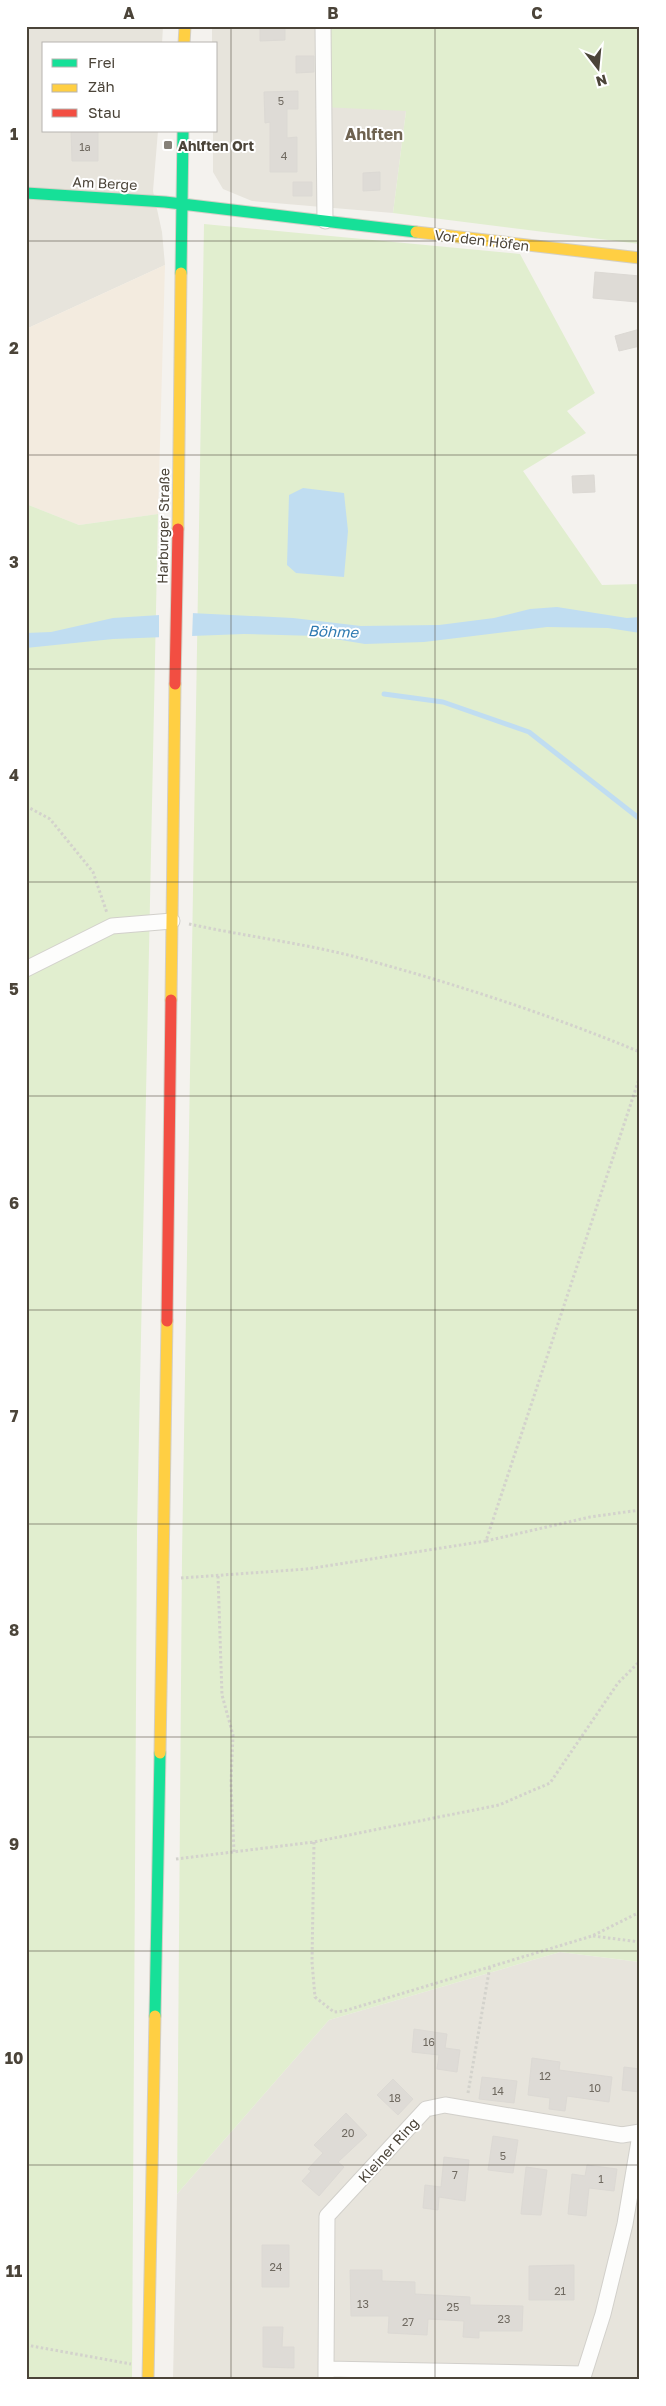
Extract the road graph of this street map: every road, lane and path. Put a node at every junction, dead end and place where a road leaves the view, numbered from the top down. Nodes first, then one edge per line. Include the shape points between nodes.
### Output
1 (185, 26) edge
2 (324, 26) edge
3 (184, 42) edge
4 (183, 132) edge
5 (26, 194) edge
6 (182, 204) junction
7 (325, 222) junction
8 (640, 258) edge
9 (26, 806) edge
10 (172, 921) junction
11 (112, 926) junction
12 (26, 969) edge
13 (640, 1052) edge
14 (640, 1076) edge
15 (640, 1510) edge
16 (486, 1541) junction
17 (218, 1576) junction
18 (163, 1579) junction
19 (640, 1661) edge
20 (314, 1842) junction
21 (234, 1853) junction
22 (158, 1861) junction
23 (640, 1912) edge
24 (592, 1936) junction
25 (640, 1942) edge
26 (490, 1966) junction
27 (465, 2108) junction
28 (640, 2133) edge
29 (26, 2344) edge
30 (148, 2367) junction
31 (326, 2374) edge
32 (583, 2377) edge
33 (148, 2380) edge

1 - 3 main road
2 - 7 street
4 - 6 main road, Harburger Straße
5 - 6 main road, Am Berge
6 - 7 main road, Vor den Höfen
6 - 10 main road, Harburger Straße
7 - 8 main road, Vor den Höfen
9 - 11 path via 50,819 93,872
10 - 11 street
10 - 13 path via 355,957 464,988 579,1027
10 - 18 main road, Harburger Straße
11 - 12 street
14 - 16 path
15 - 16 path via 590,1517
16 - 17 path via 307,1569
17 - 18 path
17 - 21 path via 222,1695 233,1734 230,1782
18 - 22 main road, Harburger Straße
19 - 20 path via 618,1683 550,1783 499,1805
20 - 21 path
20 - 26 path via 312,1962 315,1997 334,2012
21 - 22 path
22 - 30 main road, Harburger Straße
23 - 24 path
24 - 25 path
24 - 26 path
26 - 27 path
27 - 28 street, Kleiner Ring via 622,2135
27 - 31 street, Kleiner Ring via 445,2105 426,2108 327,2216
28 - 32 street, Kleiner Ring via 625,2224 603,2314
29 - 30 path
30 - 33 main road, Harburger Straße
31 - 32 street

